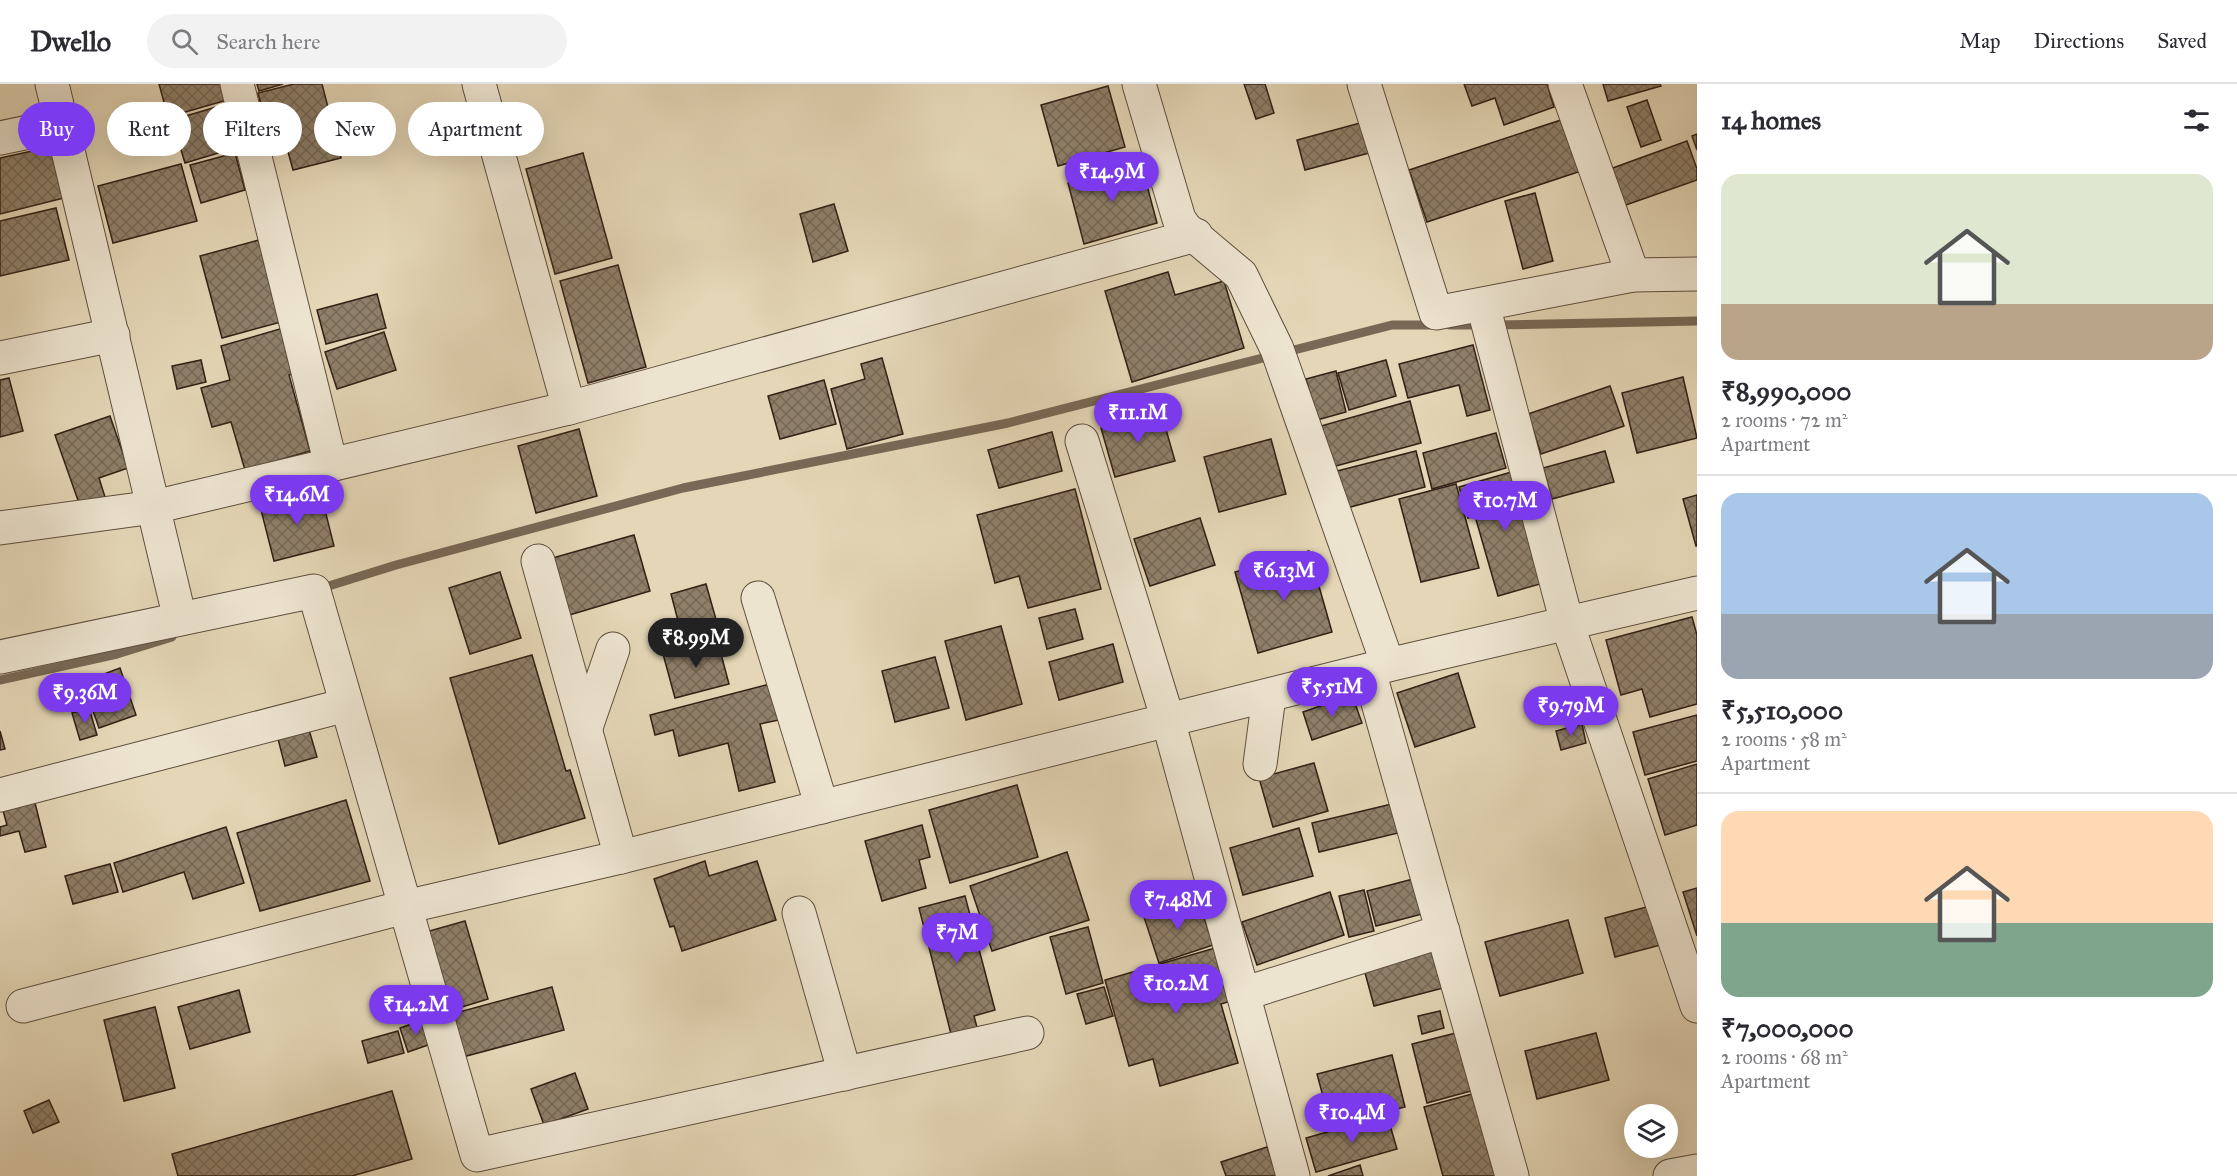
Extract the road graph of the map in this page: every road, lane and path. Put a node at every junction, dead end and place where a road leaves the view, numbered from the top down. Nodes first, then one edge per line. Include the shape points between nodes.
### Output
1 (52, 84) edge
2 (237, 84) edge
3 (479, 84) edge
4 (1139, 84) edge
5 (1364, 84) edge
6 (1564, 84) edge
7 (56, 102) edge
8 (18, 134) edge
9 (0, 138) edge
10 (69, 156) edge
11 (1196, 235) junction
12 (1697, 274) edge
13 (1633, 275) junction
14 (1486, 318) junction
15 (112, 335) junction
16 (0, 358) edge
17 (569, 408) junction
18 (1082, 441) dead end
19 (331, 465) junction
20 (154, 507) junction
21 (0, 528) edge
22 (538, 561) dead end
23 (1697, 593) edge
24 (758, 598) dead end
25 (180, 619) junction
26 (1567, 623) junction
27 (613, 649) dead end
28 (0, 657) edge
29 (1379, 668) junction
30 (1269, 696) junction
31 (346, 705) junction
32 (1168, 720) junction
33 (585, 730) junction
34 (1260, 764) dead end
35 (0, 795) edge
36 (822, 807) junction
37 (621, 857) junction
38 (405, 907) junction
39 (799, 913) dead end
40 (1443, 931) junction
41 (1243, 994) junction
42 (23, 1006) dead end
43 (1697, 1006) edge
44 (1027, 1033) dead end
45 (845, 1074) junction
46 (1697, 1171) edge
47 (1293, 1176) edge
48 (1512, 1176) edge
49 (1670, 1176) edge

1 - 7 street
2 - 19 street
3 - 17 street
4 - 11 street via 1179,219
5 - 14 street via 1436,313
6 - 13 street
8 - 9 street
10 - 15 street
11 - 17 street
11 - 29 street via 1241,275 1280,359
12 - 13 street
13 - 14 street
14 - 26 street
15 - 16 street
15 - 20 street
17 - 19 street
18 - 32 street
19 - 20 street
20 - 21 street
20 - 25 street
22 - 33 street
23 - 26 street
24 - 36 street
25 - 28 street
25 - 31 street via 316,599
26 - 29 street
26 - 43 street
27 - 33 street
29 - 30 street
29 - 40 street
30 - 32 street
30 - 34 street
31 - 35 street
31 - 38 street
32 - 36 street
32 - 41 street
33 - 37 street
36 - 37 street
37 - 38 street
38 - 42 street
38 - 45 street via 477,1155
39 - 45 street
40 - 41 street
40 - 48 street
41 - 47 street
44 - 45 street
46 - 49 street

